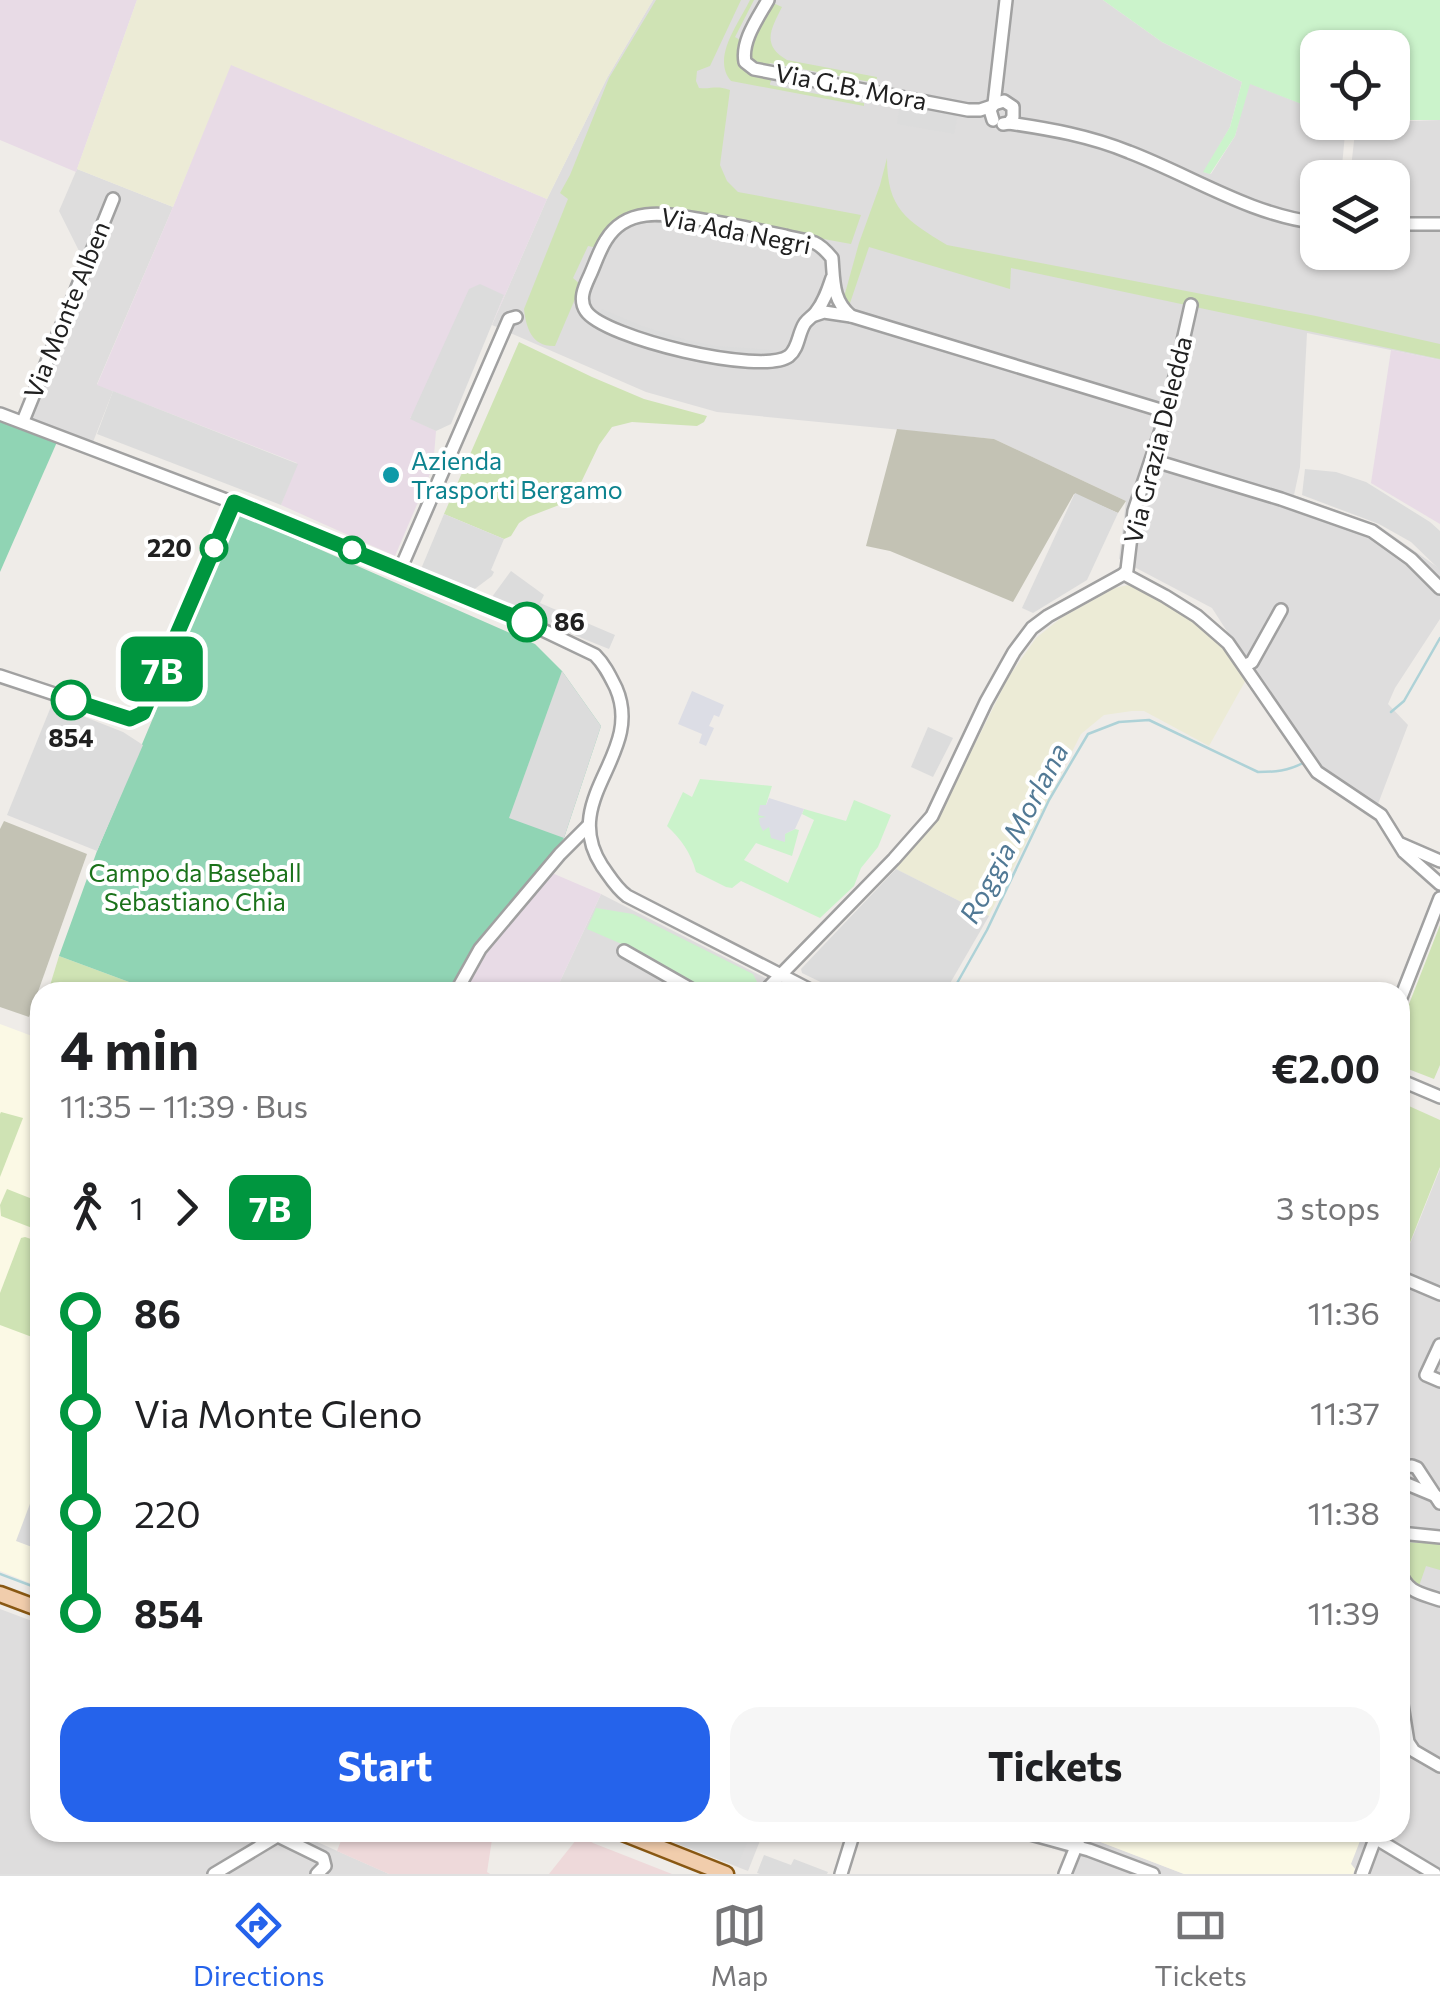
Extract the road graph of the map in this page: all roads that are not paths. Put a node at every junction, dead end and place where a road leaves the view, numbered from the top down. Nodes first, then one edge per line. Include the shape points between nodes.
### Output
1 (768, 0) edge
2 (1006, 0) edge
3 (998, 73) junction
4 (993, 105) junction
5 (968, 110) junction
6 (1010, 112) junction
7 (993, 120) junction
8 (113, 199) dead end
9 (1300, 221) edge
10 (1410, 224) edge
11 (1440, 224) edge
12 (832, 278) junction
13 (1191, 305) dead end
14 (815, 315) junction
15 (850, 316) junction
16 (516, 317) dead end
17 (1167, 412) junction
18 (0, 414) edge
19 (22, 422) junction
20 (1152, 460) junction
21 (234, 502) junction
22 (400, 570) junction
23 (1124, 574) junction
24 (1438, 586) edge
25 (1282, 610) dead end
26 (1246, 665) junction
27 (0, 676) edge
28 (588, 826) junction
29 (1397, 842) junction
30 (1440, 861) edge
31 (1440, 884) edge
32 (1440, 898) edge
33 (624, 951) dead end
34 (779, 975) junction
35 (462, 982) edge
36 (680, 982) edge
37 (773, 982) edge
38 (793, 982) edge
39 (1407, 982) edge
40 (1410, 1084) edge
41 (1440, 1098) edge
42 (1410, 1281) edge
43 (1440, 1294) edge
44 (1440, 1345) edge
45 (1440, 1381) edge
46 (1410, 1466) edge
47 (1410, 1486) edge
48 (1439, 1501) edge
49 (1410, 1534) edge
50 (1440, 1538) edge
51 (1410, 1589) edge
52 (0, 1594) edge
53 (1440, 1600) edge
54 (30, 1605) edge
55 (1410, 1745) edge
56 (1440, 1766) edge
57 (268, 1842) edge
58 (295, 1842) edge
59 (645, 1842) edge
60 (851, 1842) edge
61 (1061, 1842) edge
62 (1078, 1842) edge
63 (1369, 1842) edge
64 (1380, 1842) edge
65 (1076, 1846) junction
66 (214, 1874) edge
67 (316, 1874) edge
68 (726, 1874) edge
69 (841, 1874) edge
70 (1065, 1874) edge
71 (1153, 1874) edge
72 (1362, 1874) edge
73 (1435, 1874) edge

1 - 5 street, Via G.B. Mora via 745,45 745,62 754,69
2 - 3 street
3 - 4 street
3 - 6 street
4 - 5 street, Via G.B. Mora
4 - 6 street, Via G.B. Mora via 1000,101
4 - 7 street
5 - 7 street, Via G.B. Mora
6 - 7 street, Via G.B. Mora via 999,124
6 - 9 street, Via G.B. Mora
8 - 19 street, Via Monte Alben
10 - 11 street
12 - 14 street, Via Ada Negri
12 - 14 street, Via Ada Negri via 832,258 817,244 651,213 628,220 606,240 582,303 596,321 669,348 745,361 785,358
12 - 15 street, Via Ada Negri
13 - 17 street, Via Grazia Deledda
14 - 15 street
15 - 17 street
16 - 22 street via 509,319
17 - 20 street, Via Grazia Deledda
18 - 19 street
19 - 21 street
20 - 23 street, Via Grazia Deledda via 1134,511
20 - 24 street via 1372,532
21 - 22 street
21 - 27 street via 138,718
22 - 28 street via 577,645 603,663 623,722
23 - 26 street via 1197,616
23 - 34 street via 1032,628 986,702 932,816
25 - 26 street
26 - 29 street via 1318,772 1381,815
28 - 34 street via 617,889
28 - 35 street via 480,949
29 - 30 street
29 - 31 street
32 - 39 street
33 - 36 street
34 - 37 street
34 - 38 street
40 - 41 street
42 - 43 street
44 - 45 street via 1426,1375
46 - 48 street
47 - 48 street
49 - 50 street
51 - 53 street
52 - 54 main road
55 - 56 street
57 - 66 street
58 - 67 street via 324,1858
59 - 68 main road
60 - 69 street
61 - 65 street
62 - 65 street
63 - 72 street
64 - 73 street
65 - 70 street
65 - 71 street

